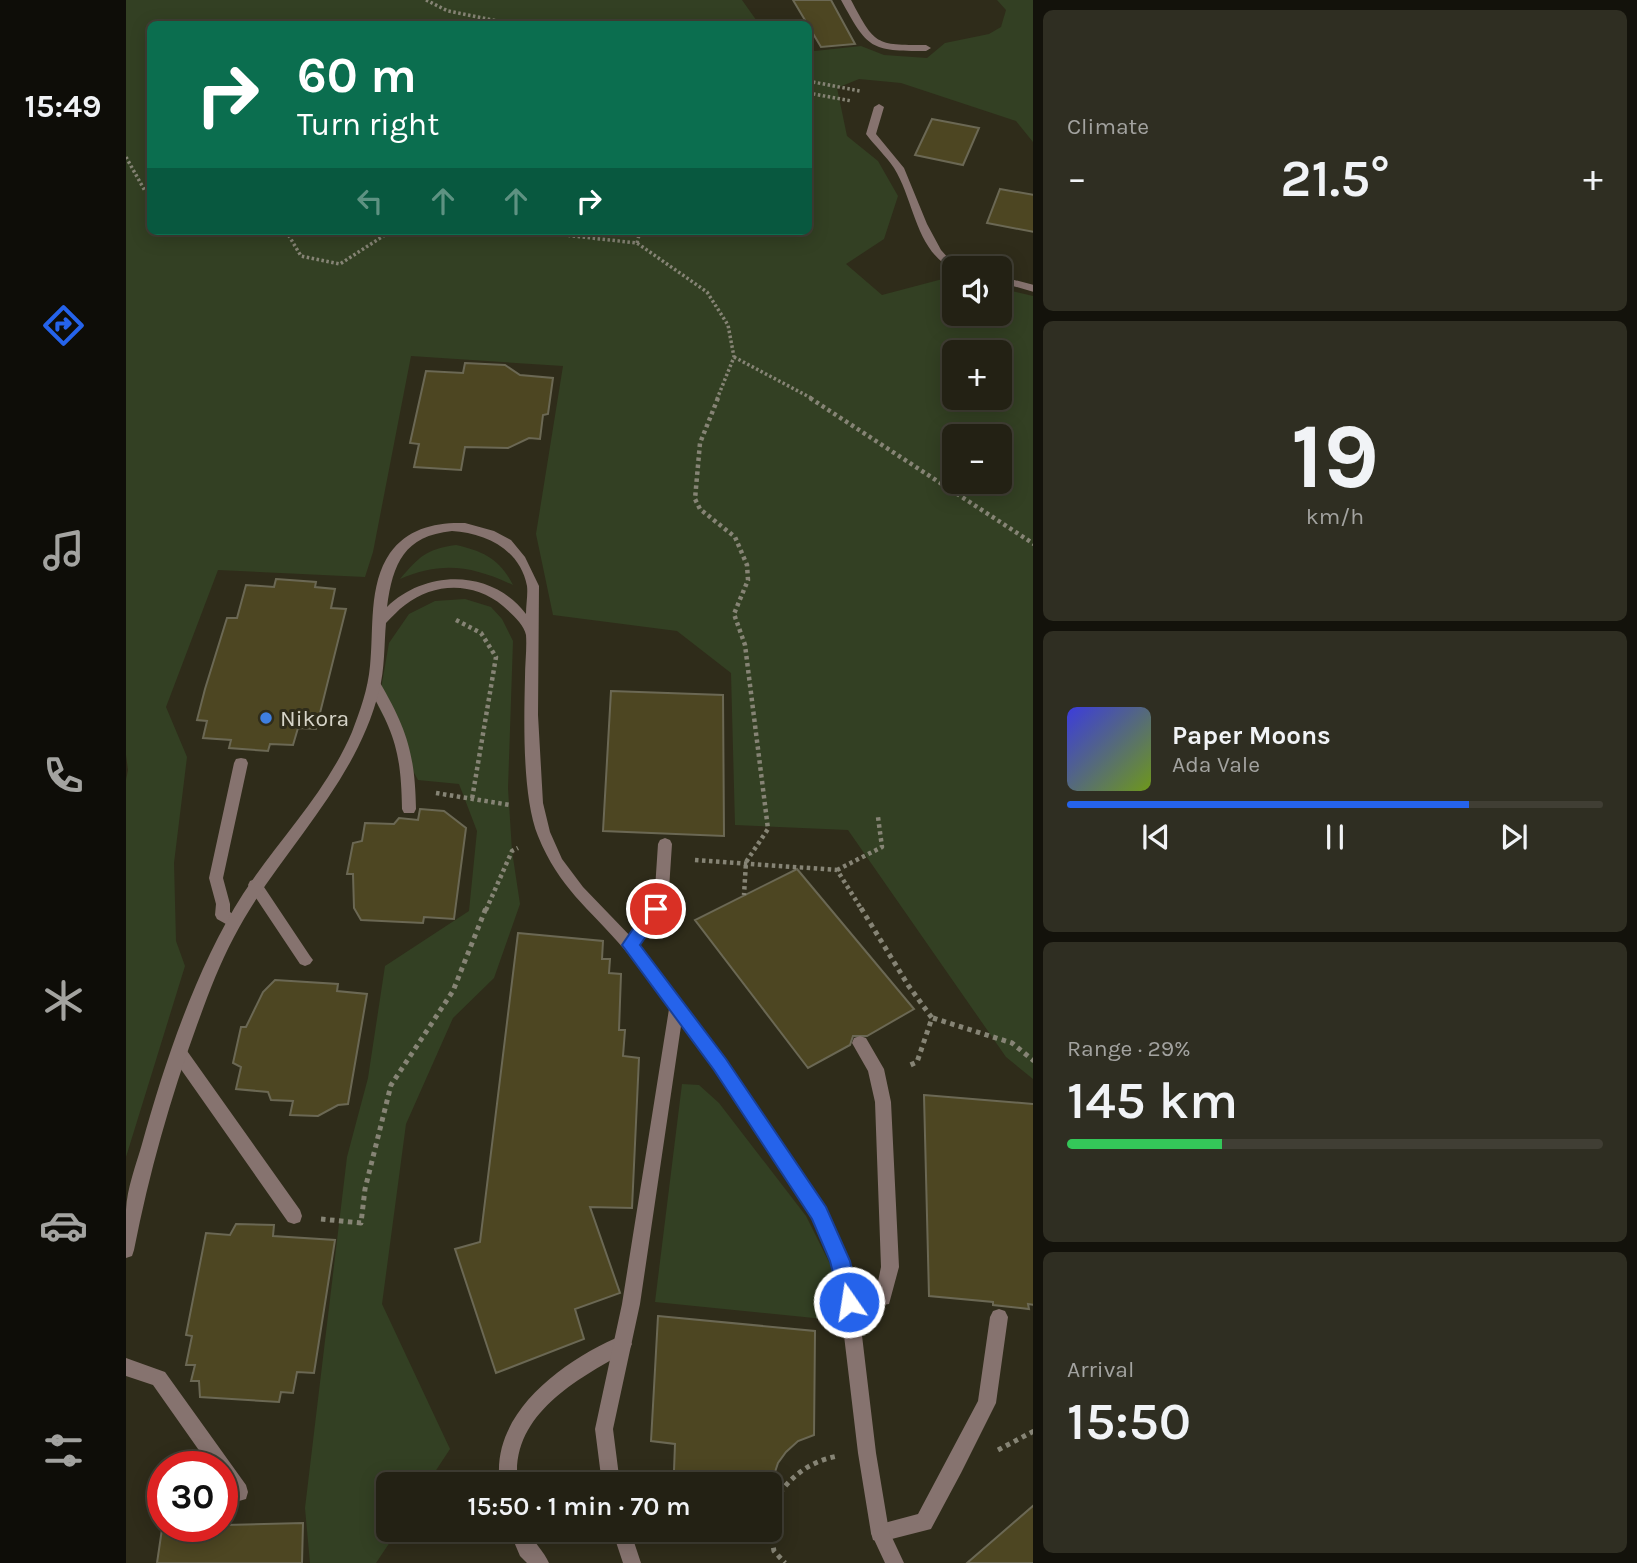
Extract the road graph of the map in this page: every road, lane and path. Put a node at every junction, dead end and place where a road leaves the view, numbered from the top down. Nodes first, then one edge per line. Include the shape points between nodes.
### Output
1 (426, 0) edge
2 (846, 0) edge
3 (504, 21) edge
4 (926, 48) dead end
5 (812, 82) edge
6 (868, 93) dead end
7 (812, 94) edge
8 (879, 107) joint
9 (126, 157) edge
10 (147, 190) edge
11 (288, 235) edge
12 (385, 235) edge
13 (564, 235) edge
14 (639, 235) edge
15 (636, 243) junction
16 (942, 258) edge
17 (1012, 283) edge
18 (1033, 289) edge
19 (734, 357) junction
20 (1033, 544) edge
21 (382, 619) junction
22 (456, 620) dead end
23 (533, 633) junction
24 (374, 685) junction
25 (241, 763) dead end
26 (426, 791) dead end
27 (472, 799) junction
28 (507, 805) dead end
29 (409, 809) dead end
30 (878, 817) dead end
31 (543, 832) junction
32 (665, 844) dead end
33 (695, 860) dead end
34 (746, 862) junction
35 (836, 870) junction
36 (255, 885) junction
37 (744, 895) dead end
38 (233, 922) junction
39 (630, 945) junction
40 (305, 960) dead end
41 (677, 1010) junction
42 (933, 1018) junction
43 (860, 1043) dead end
44 (179, 1053) junction
45 (1033, 1061) edge
46 (908, 1066) dead end
47 (294, 1216) joint
48 (126, 1250) edge
49 (849, 1302) junction
50 (999, 1317) dead end
51 (623, 1344) junction
52 (126, 1367) edge
53 (211, 1451) edge
54 (867, 1453) junction
55 (507, 1472) edge
56 (609, 1472) edge
57 (782, 1485) edge
58 (880, 1532) junction
59 (524, 1542) edge
60 (625, 1542) edge
61 (772, 1542) edge
62 (540, 1563) edge
63 (632, 1563) edge
64 (785, 1563) edge
65 (895, 1563) edge

1 - 3 path via 460,17
2 - 4 street via 870,43 883,48
5 - 6 path
7 - 8 path
8 - 16 street via 871,134 900,169 918,216
9 - 10 path
11 - 12 path via 301,256 341,264
13 - 15 path
14 - 15 path
15 - 19 path via 707,292 728,325
17 - 18 street
19 - 20 path via 820,403
19 - 34 path via 700,443 695,499 700,509 734,537 747,565 748,580 734,614 745,645 768,829
21 - 23 street via 410,593 453,583 479,586 502,596 521,613
21 - 23 street via 382,592 390,565 405,543 440,528 462,528 500,538 525,566 533,586
21 - 24 street
22 - 27 path via 473,625 491,642 496,657
23 - 31 street via 531,715 536,803
24 - 29 street via 405,746
24 - 36 street via 353,745 314,811
25 - 38 street via 216,878 222,915
26 - 27 path
27 - 28 path
30 - 35 path via 882,847
31 - 39 street via 556,863
31 - 47 path via 512,851 453,990 391,1085 361,1223
32 - 39 street via 656,909
33 - 34 path
34 - 35 path
34 - 37 path
35 - 42 path
36 - 38 street
36 - 40 street
38 - 44 street
39 - 41 street
41 - 49 street via 720,1065 819,1213 840,1261
41 - 51 street
42 - 45 path via 1012,1043
42 - 46 path via 916,1062
43 - 49 street via 876,1069 883,1102 890,1267 883,1298
44 - 47 street
44 - 48 street via 147,1154
49 - 54 street
50 - 58 street via 987,1403 955,1467 924,1522
51 - 55 street via 543,1393 520,1426
51 - 56 street via 604,1429
52 - 53 street via 159,1378
54 - 57 path via 833,1456 808,1466
54 - 58 street
58 - 65 street
59 - 62 street
60 - 63 street
61 - 64 path

